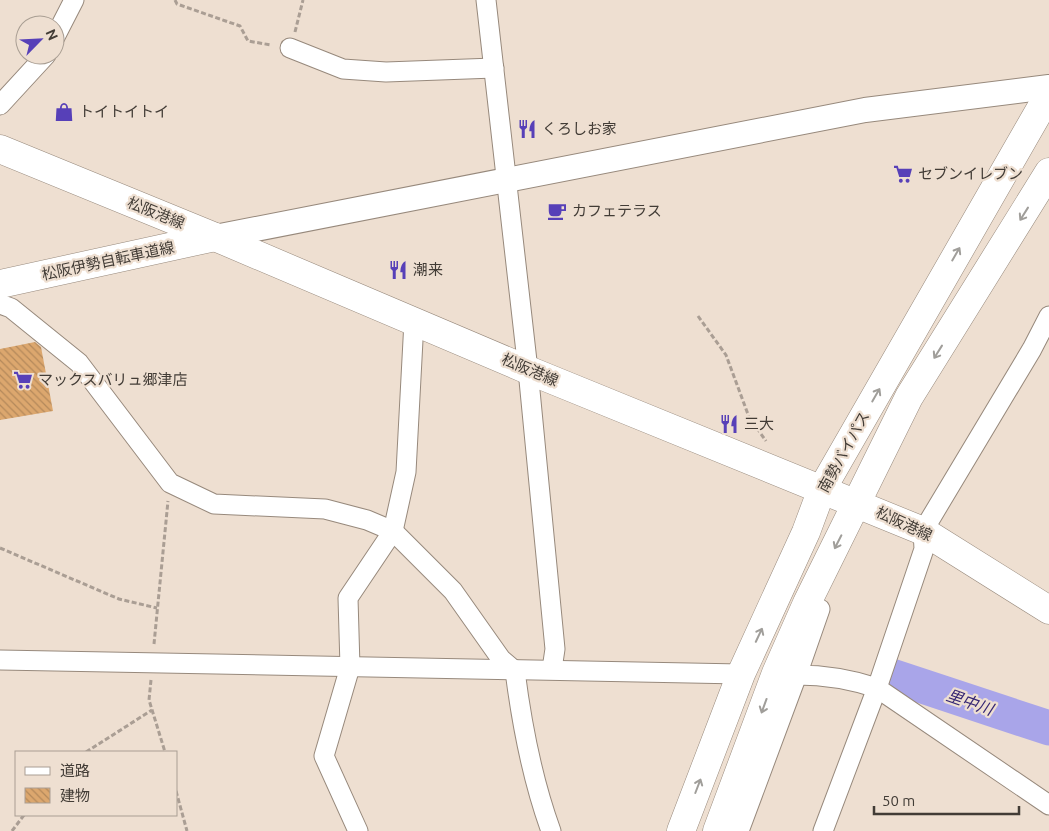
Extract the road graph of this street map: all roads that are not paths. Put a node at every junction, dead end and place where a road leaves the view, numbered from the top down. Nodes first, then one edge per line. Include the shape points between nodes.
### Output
1 (74, 0) edge
2 (486, 0) edge
3 (65, 18) edge
4 (290, 48) road end
5 (37, 65) edge
6 (494, 68) junction
7 (1049, 87) edge
8 (1049, 94) edge
9 (0, 105) edge
10 (0, 149) edge
11 (1049, 172) edge
12 (507, 180) junction
13 (215, 237) junction
14 (0, 284) edge
15 (0, 304) edge
16 (1049, 316) edge
17 (414, 321) junction
18 (528, 370) junction
19 (822, 489) junction
20 (857, 503) junction
21 (923, 531) junction
22 (393, 532) junction
23 (807, 602) junction
24 (1049, 610) edge
25 (0, 660) edge
26 (350, 667) junction
27 (552, 669) junction
28 (515, 671) junction
29 (741, 674) junction
30 (797, 675) junction
31 (877, 688) junction
32 (1049, 805) edge
33 (358, 831) edge
34 (551, 831) edge
35 (681, 831) edge
36 (717, 831) edge
37 (739, 831) edge
38 (823, 831) edge

1 - 3 street
2 - 6 street
4 - 6 street via 343,69 386,72
5 - 9 street
6 - 12 street
7 - 12 street via 865,110
19 -> 8 main road, 南勢バイパス
10 - 13 main road, 松阪港線
11 -> 20 main road via 909,397
12 - 13 street
12 - 18 street
13 - 14 main road, 松阪伊勢自転車道線
13 - 17 main road, 松阪港線
15 - 22 street via 10,308 80,364 170,483 214,504 325,509 367,520
16 - 21 street
17 - 18 main road, 松阪港線
17 - 22 street via 406,472
18 - 19 main road, 松阪港線
18 - 27 street via 555,648
19 - 20 main road, 松阪港線
29 -> 19 main road, 南勢バイパス via 806,532
20 - 21 main road, 松阪港線
20 -> 23 main road
21 - 24 main road, 松阪港線
21 - 31 street via 924,549
22 - 26 street via 348,598
22 - 28 street via 452,591 501,659
23 - 30 street via 820,609
23 -> 36 main road via 776,673
25 - 26 street
26 - 28 street
26 - 33 street via 324,756
27 - 28 street
27 - 29 street
28 - 34 street via 522,730
35 -> 29 main road, 南勢バイパス
30 - 31 street via 852,680
30 - 37 street
31 - 32 street
31 - 38 street

